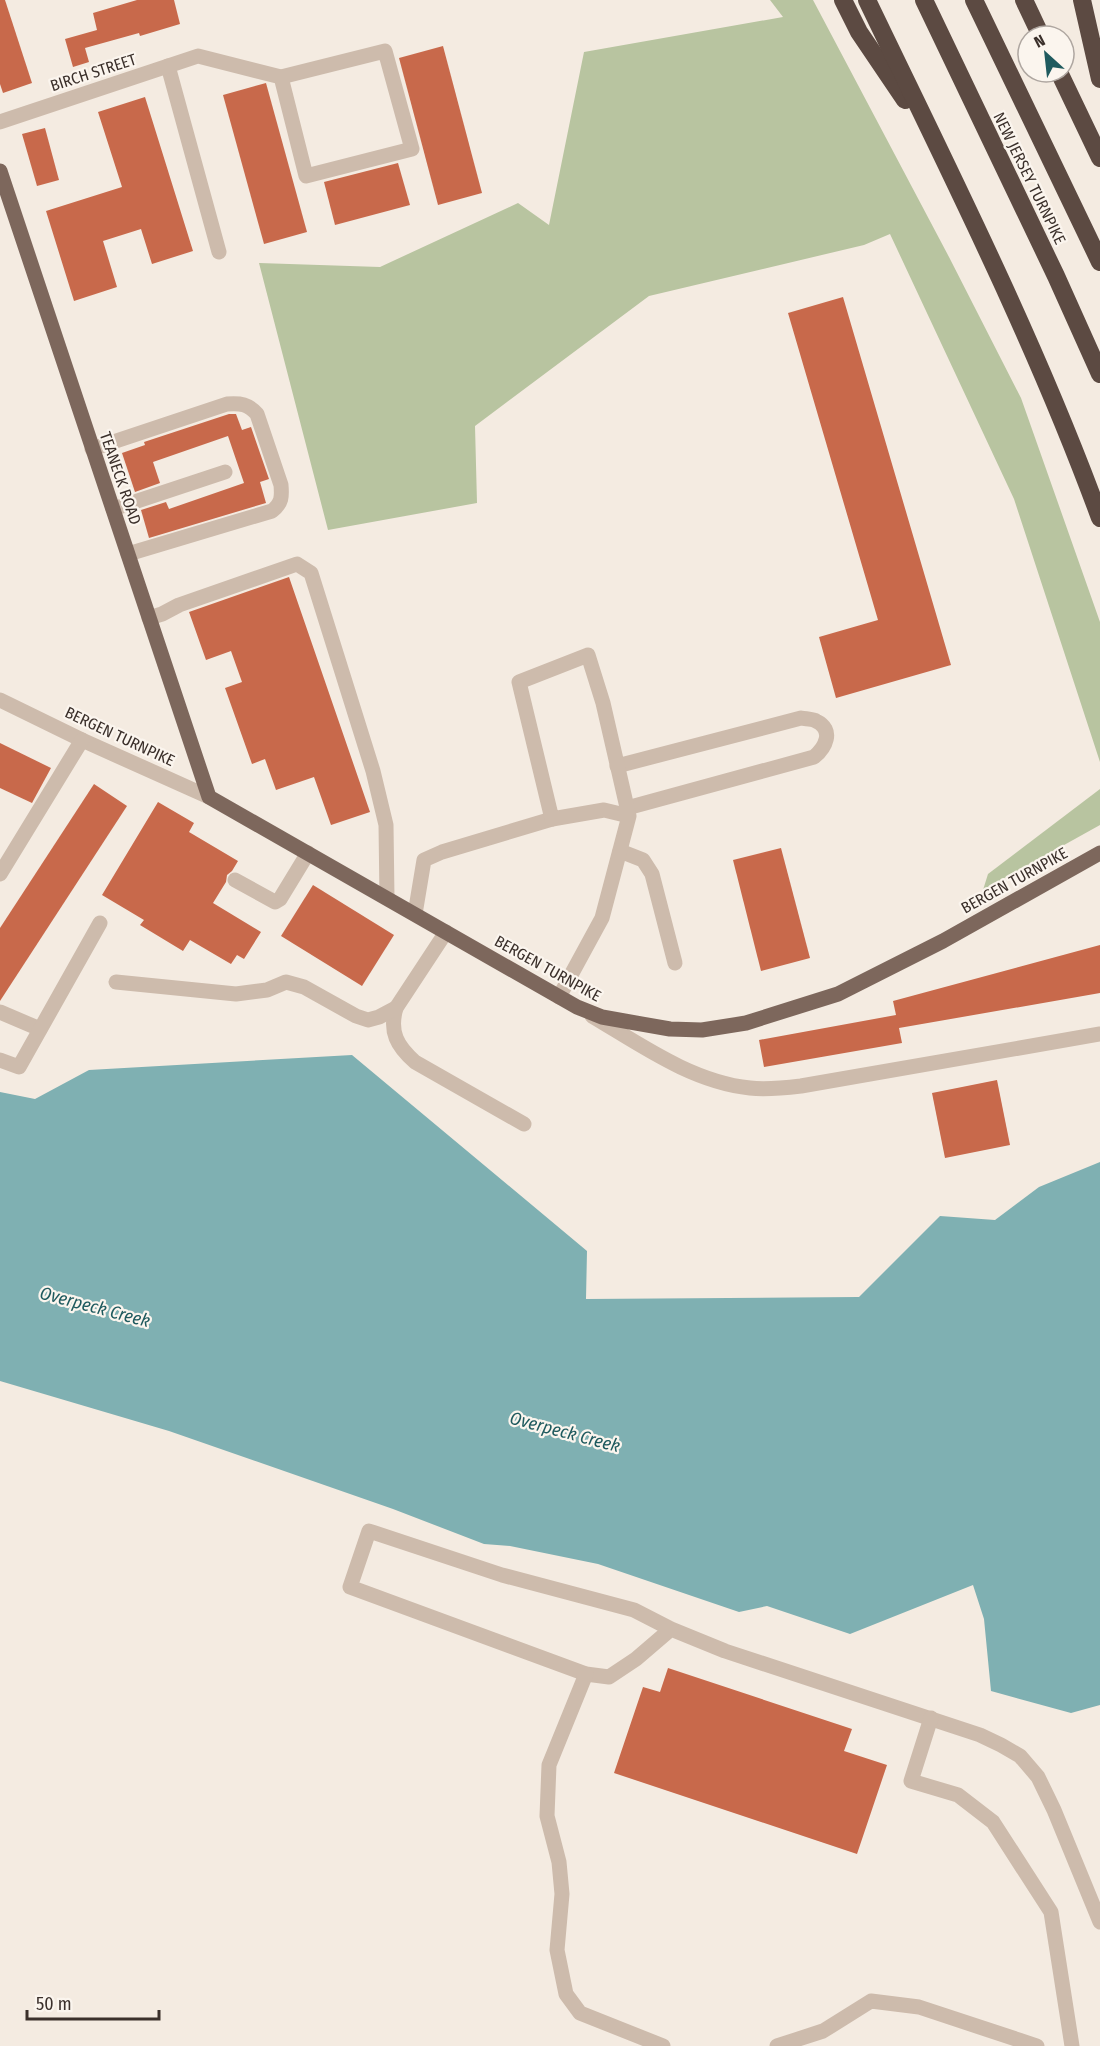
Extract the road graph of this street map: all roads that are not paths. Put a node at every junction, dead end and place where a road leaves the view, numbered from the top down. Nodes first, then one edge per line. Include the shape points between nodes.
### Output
1 (843, 0) edge
2 (867, 0) edge
3 (924, 0) edge
4 (974, 0) edge
5 (1024, 0) edge
6 (1082, 0) edge
7 (1035, 24) edge
8 (168, 66) junction
9 (281, 77) junction
10 (1100, 79) edge
11 (1065, 84) edge
12 (0, 122) edge
13 (942, 157) junction
14 (1100, 158) edge
15 (0, 171) edge
16 (219, 252) dead end
17 (1100, 262) edge
18 (1100, 374) edge
19 (92, 448) junction
20 (225, 472) dead end
21 (113, 509) junction
22 (1100, 518) edge
23 (128, 554) junction
24 (149, 618) junction
25 (0, 700) edge
26 (82, 740) junction
27 (617, 766) junction
28 (209, 797) junction
29 (628, 812) junction
30 (552, 819) junction
31 (620, 851) junction
32 (308, 853) junction
33 (1100, 853) edge
34 (0, 874) edge
35 (236, 880) dead end
36 (387, 898) junction
37 (415, 914) junction
38 (100, 922) dead end
39 (446, 932) junction
40 (675, 963) dead end
41 (116, 982) dead end
42 (565, 1000) junction
43 (396, 1008) junction
44 (0, 1012) edge
45 (40, 1029) junction
46 (1100, 1034) edge
47 (0, 1060) edge
48 (524, 1124) dead end
49 (671, 1629) junction
50 (586, 1674) junction
51 (931, 1719) junction
52 (1100, 1922) edge
53 (663, 2046) edge
54 (777, 2046) edge
55 (1037, 2046) edge
56 (1072, 2046) edge

1 - 13 highway via 859,32
2 - 13 highway
3 - 18 highway, NEW JERSEY TURNPIKE
4 - 17 highway
5 - 7 highway
6 - 10 highway
8 - 9 street, BIRCH STREET via 198,56
8 - 12 street, BIRCH STREET
8 - 16 street
9 - 9 street via 385,51 412,148 306,176
11 - 14 highway
13 - 22 highway via 1032,350
15 - 19 main road, TEANECK ROAD
19 - 21 main road, TEANECK ROAD
19 - 23 street via 227,404 240,403 257,414 281,485 278,506
20 - 21 street
21 - 23 main road, TEANECK ROAD
23 - 24 main road, TEANECK ROAD
24 - 28 main road, TEANECK ROAD
24 - 36 street via 297,564 312,573 386,825
25 - 26 street, BERGEN TURNPIKE
26 - 28 street, BERGEN TURNPIKE
26 - 34 street
27 - 29 street
27 - 29 street via 801,718 816,720 827,738 824,749 814,757
27 - 30 street via 588,655 519,682
28 - 32 main road, BERGEN TURNPIKE
29 - 30 street via 604,810
29 - 31 street
30 - 37 street via 424,860
31 - 40 street via 643,860 652,874
31 - 42 street via 602,918
32 - 35 street via 275,902
32 - 36 main road, BERGEN TURNPIKE
33 - 42 main road, BERGEN TURNPIKE via 837,994 746,1023 702,1030 670,1029 602,1017
36 - 37 main road, BERGEN TURNPIKE
37 - 39 main road, BERGEN TURNPIKE
38 - 45 street
39 - 42 main road, BERGEN TURNPIKE
39 - 43 street
41 - 43 street via 236,994 267,990 286,982 304,987 368,1020
42 - 46 street via 695,1074 751,1088 801,1086
43 - 48 street via 392,1021 395,1035 403,1051 415,1062
44 - 45 street
45 - 47 street via 19,1066
49 - 50 street via 609,1677
49 - 50 street via 634,1610 502,1575 369,1531 350,1587
49 - 51 street via 725,1651
50 - 53 street via 549,1766 547,1816 560,1873 557,1950 566,1994 580,2013
51 - 52 street via 980,1735 1020,1756 1038,1778 1054,1810
51 - 56 street via 911,1780 958,1795 993,1822 1051,1912
54 - 55 street via 823,2031 870,2001 919,2007

